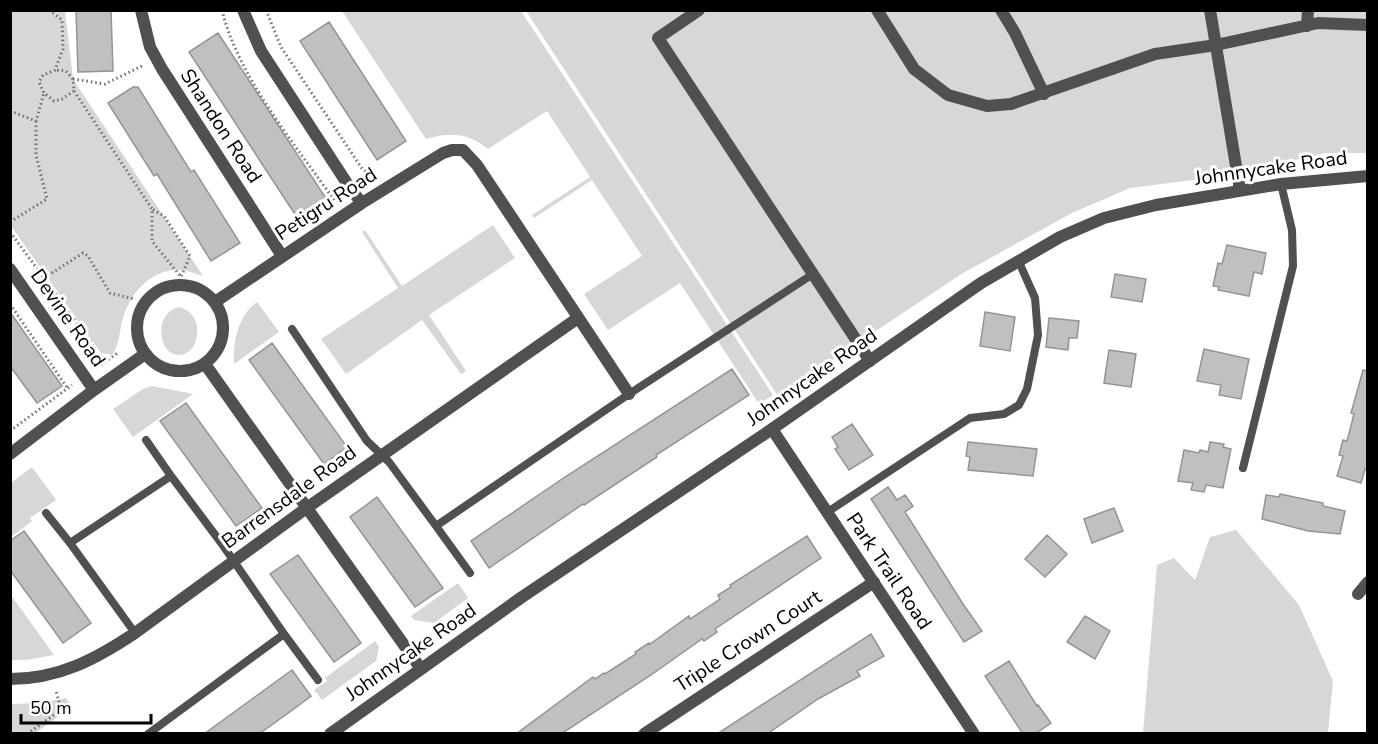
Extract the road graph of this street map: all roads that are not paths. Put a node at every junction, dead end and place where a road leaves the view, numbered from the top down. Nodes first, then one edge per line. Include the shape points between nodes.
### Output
1 (141, 10) edge
2 (243, 10) edge
3 (699, 10) edge
4 (876, 10) edge
5 (1001, 10) edge
6 (1210, 10) edge
7 (1308, 10) edge
8 (1368, 25) edge
9 (1307, 26) junction
10 (1216, 45) junction
11 (1044, 94) junction
12 (1368, 176) edge
13 (1281, 184) junction
14 (1240, 190) junction
15 (362, 203) junction
16 (282, 256) junction
17 (1018, 260) junction
18 (10, 269) edge
19 (813, 274) junction
20 (215, 302) junction
21 (578, 318) junction
22 (292, 329) dead end
23 (145, 354) junction
24 (870, 361) junction
25 (205, 364) junction
26 (94, 390) junction
27 (629, 394) junction
28 (772, 429) junction
29 (146, 440) dead end
30 (10, 454) edge
31 (381, 455) junction
32 (1243, 468) dead end
33 (171, 476) junction
34 (308, 507) junction
35 (46, 513) dead end
36 (826, 513) junction
37 (436, 526) junction
38 (70, 543) junction
39 (234, 561) junction
40 (470, 573) dead end
41 (874, 582) junction
42 (1368, 582) edge
43 (1358, 594) dead end
44 (135, 633) junction
45 (284, 634) junction
46 (422, 669) junction
47 (10, 679) edge
48 (318, 681) dead end
49 (148, 734) edge
50 (330, 734) edge
51 (644, 734) edge
52 (974, 734) edge

1 - 16 street, Shandon Road via 150,47
2 - 15 street via 261,51
3 - 19 street via 658,38
4 - 11 street via 914,69 948,95 987,106
5 - 11 street
6 - 10 street
7 - 9 street
8 - 9 street
9 - 10 street
10 - 11 street via 1155,54
10 - 14 street
12 - 13 street, Johnnycake Road
13 - 14 street, Johnnycake Road
13 - 32 lane via 1292,230 1293,266
14 - 17 street, Johnnycake Road via 1104,219
15 - 16 street, Petigru Road
15 - 21 street, Petigru Road via 443,153 462,150 477,165
16 - 20 street, Petigru Road
17 - 24 street, Johnnycake Road
17 - 36 lane via 1035,298 1038,335 1027,389 1019,405 1004,414 970,418
18 - 26 street, Devine Road
19 - 24 street
19 - 27 lane
20 - 23 street via 190,286 160,290 140,312 137,326
20 - 25 street via 222,314 222,342
21 - 27 street
21 - 31 street, Barrensdale Road
22 - 31 lane via 367,441
23 - 25 street via 155,364 173,371 193,370
23 - 26 street
24 - 28 street, Johnnycake Road
25 - 34 street
26 - 30 street
27 - 37 lane
28 - 36 street, Park Trail Road
28 - 46 street, Johnnycake Road
29 - 33 lane
31 - 34 street, Barrensdale Road
31 - 37 lane
33 - 38 lane
33 - 39 lane
34 - 39 street, Barrensdale Road
34 - 46 street
35 - 38 lane
36 - 41 street, Park Trail Road
37 - 40 lane
38 - 44 lane
39 - 44 street, Barrensdale Road
39 - 45 lane
41 - 51 street, Triple Crown Court
41 - 52 street, Park Trail Road
42 - 43 street
44 - 47 street, Barrensdale Road via 101,655 61,673
45 - 48 lane
45 - 49 lane
46 - 50 street, Johnnycake Road

